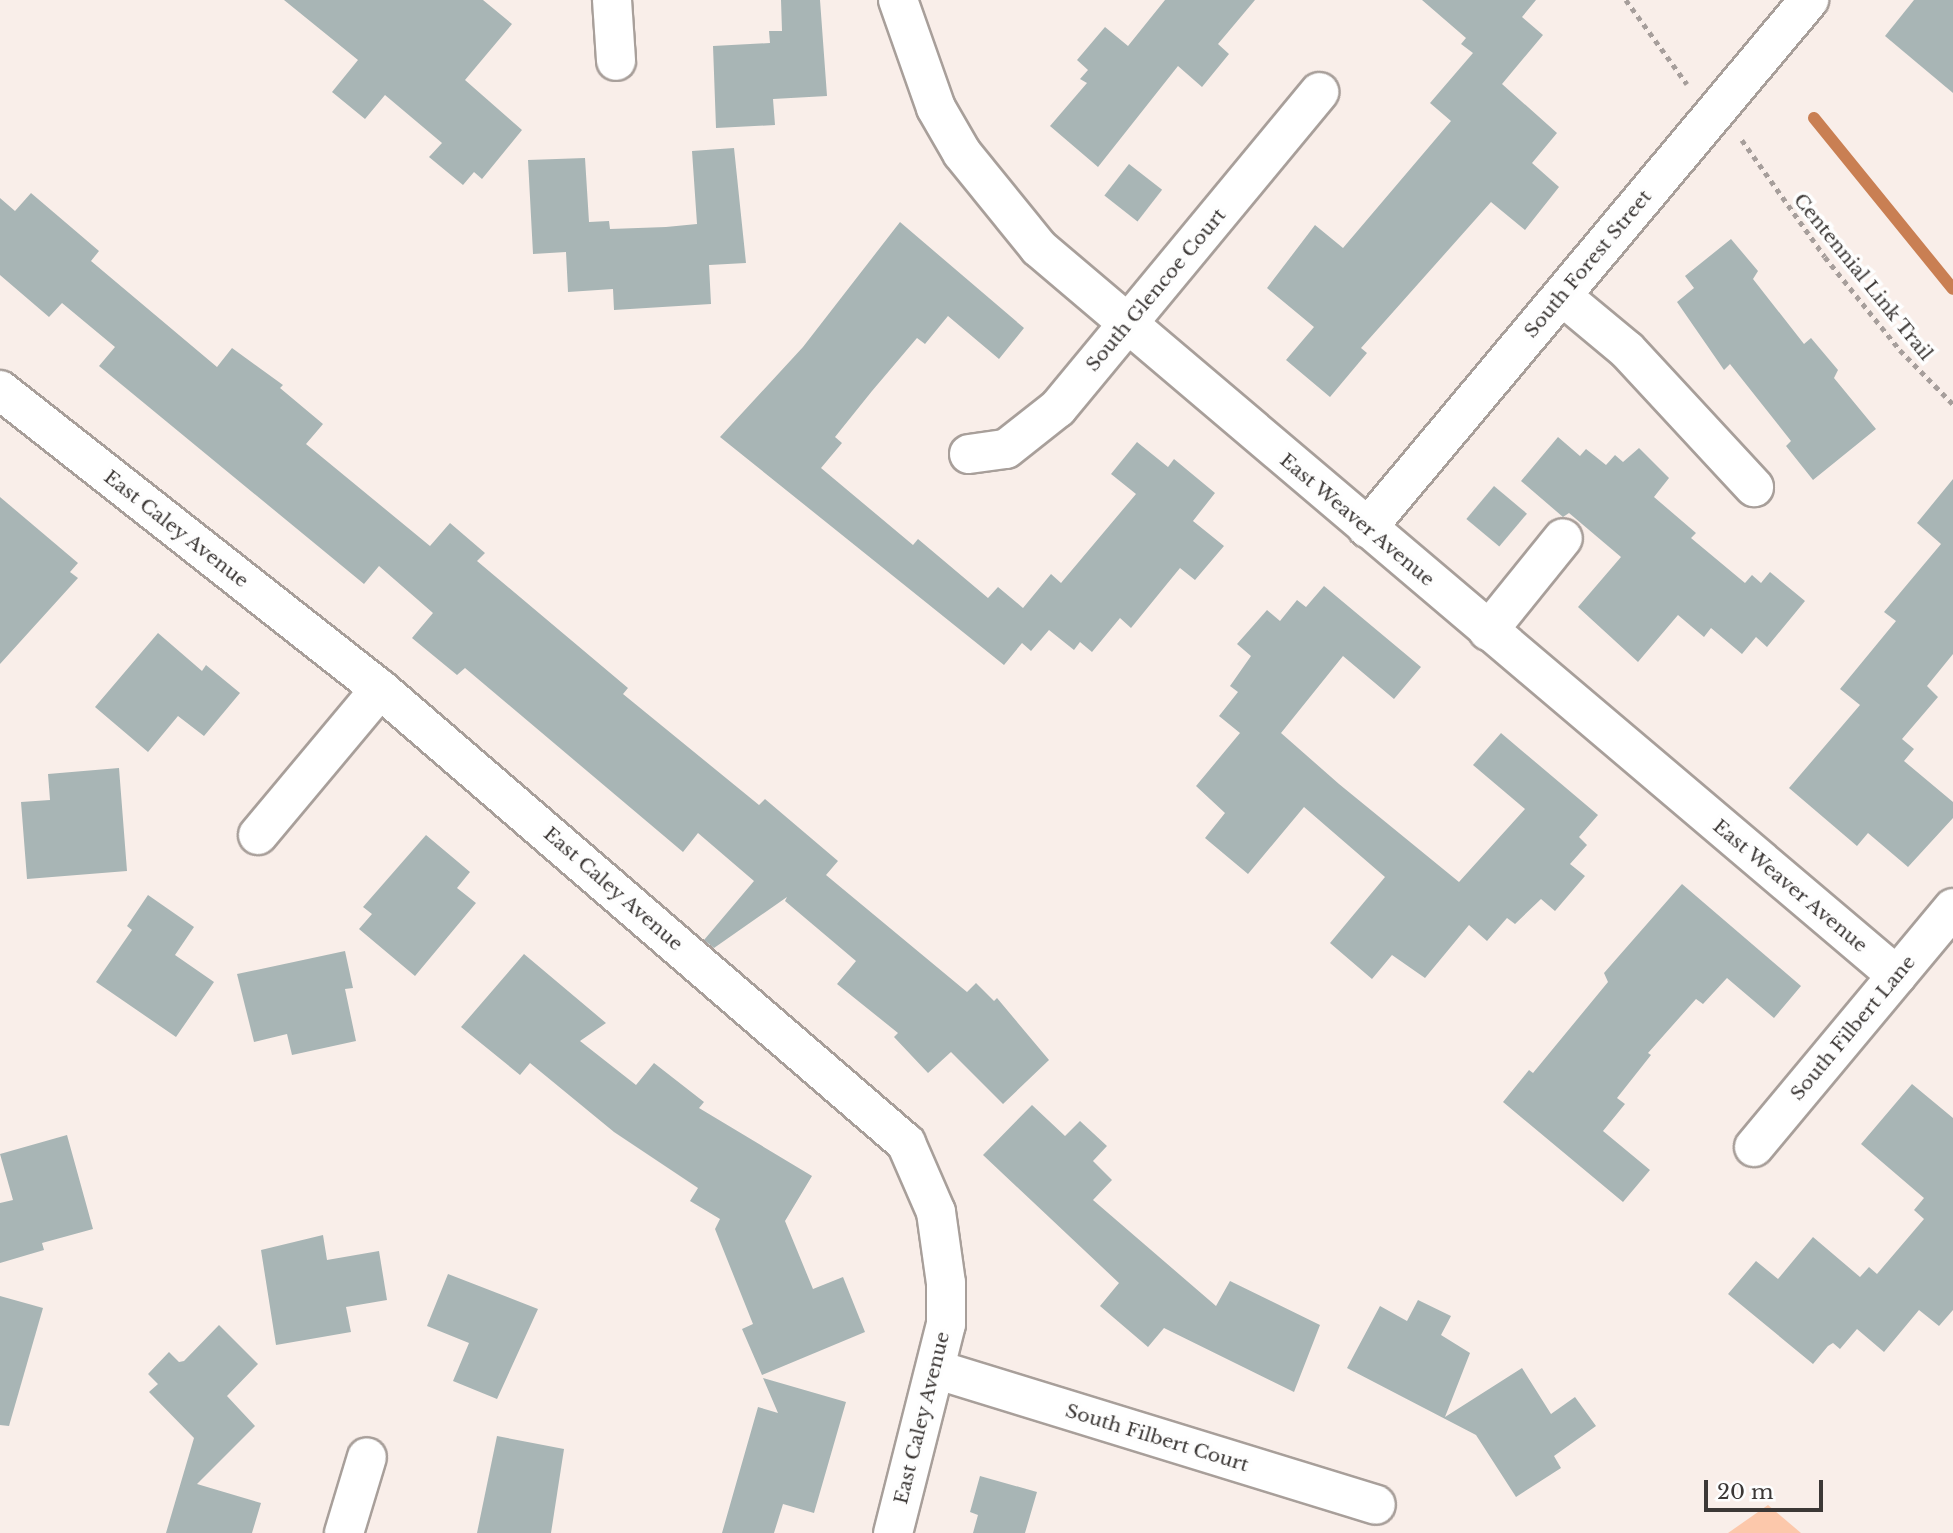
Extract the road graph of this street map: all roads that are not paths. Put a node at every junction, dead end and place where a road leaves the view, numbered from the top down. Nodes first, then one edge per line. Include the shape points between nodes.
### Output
1 (612, 0) edge
2 (898, 0) edge
3 (1809, 0) edge
4 (616, 61) dead end
5 (1318, 92) dead end
6 (1562, 296) junction
7 (1127, 326) junction
8 (0, 390) edge
9 (969, 454) dead end
10 (1754, 486) dead end
11 (1367, 528) junction
12 (1563, 538) dead end
13 (1488, 631) junction
14 (380, 688) junction
15 (258, 835) dead end
16 (1953, 908) edge
17 (1897, 975) junction
18 (1754, 1147) dead end
19 (938, 1370) junction
20 (367, 1457) dead end
21 (1376, 1505) dead end
22 (344, 1533) edge
23 (893, 1533) edge

1 - 4 street
2 - 7 street, East Weaver Avenue via 936,107 962,153 1039,248
3 - 6 street, South Forest Street
5 - 7 street, South Glencoe Court
6 - 10 street via 1627,350
6 - 11 street, South Forest Street
7 - 9 street, South Glencoe Court via 1058,408 1029,435 1006,449
7 - 11 street, East Weaver Avenue
8 - 14 street, East Caley Avenue
11 - 13 street, East Weaver Avenue
12 - 13 street
13 - 17 street, East Weaver Avenue
14 - 15 street
14 - 19 street, East Caley Avenue via 906,1143 936,1212 946,1283 946,1324
16 - 17 street, South Filbert Lane
17 - 18 street, South Filbert Lane
19 - 21 street, South Filbert Court
19 - 23 street, East Caley Avenue
20 - 22 street

